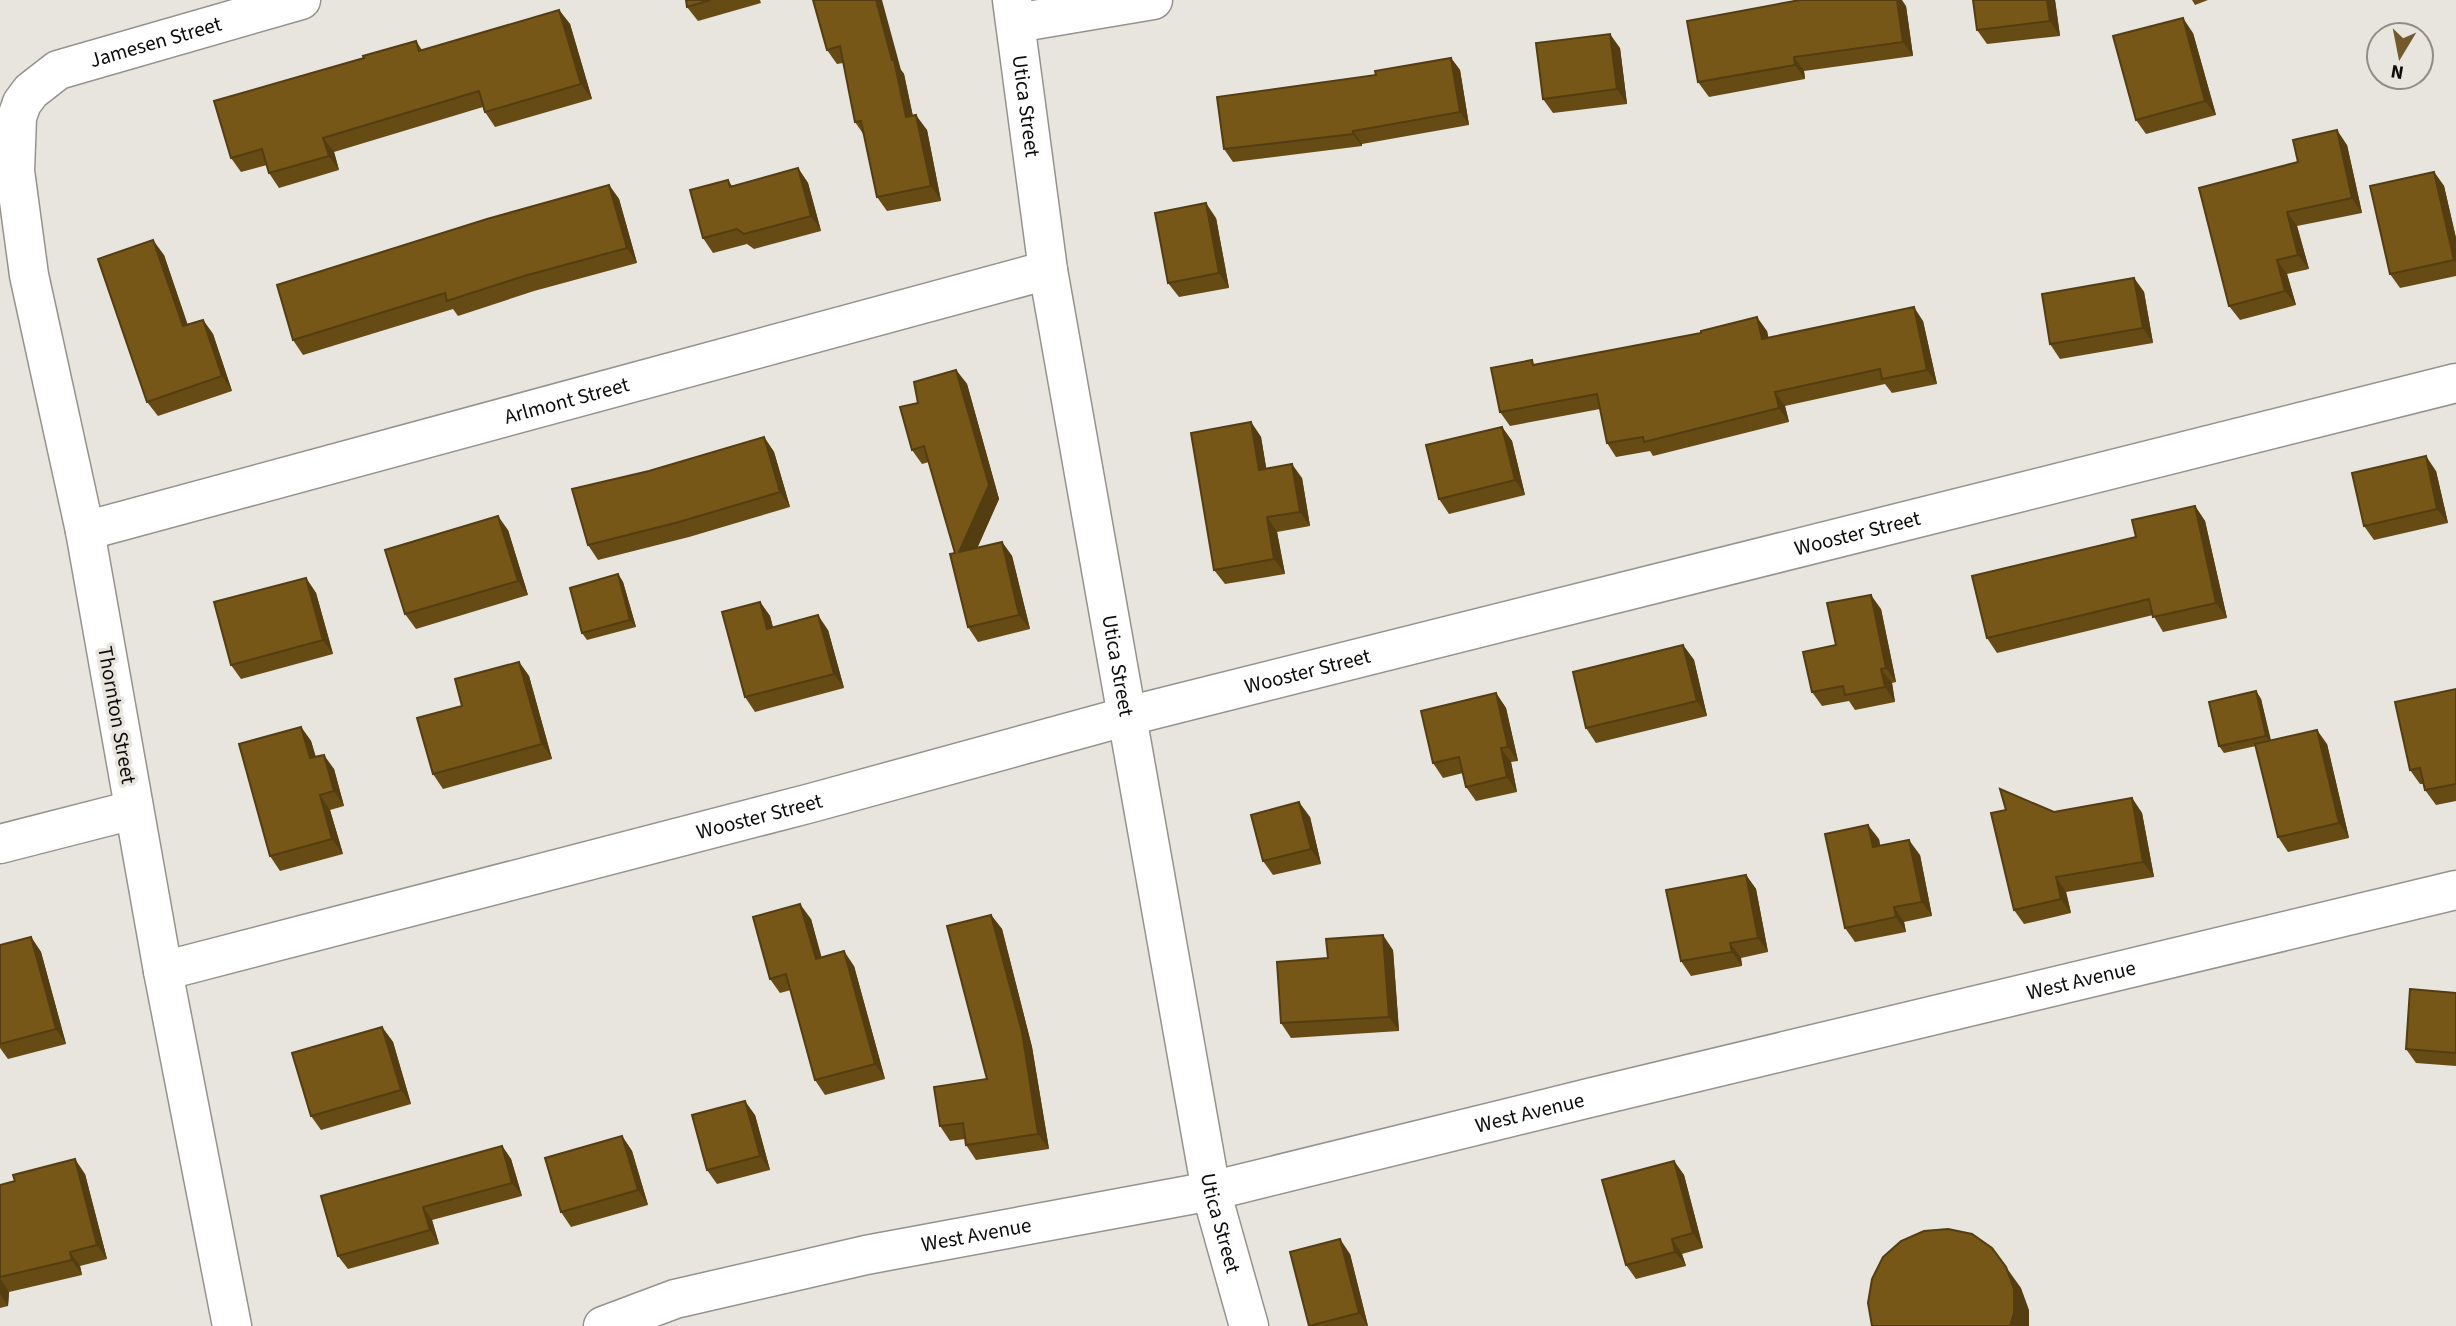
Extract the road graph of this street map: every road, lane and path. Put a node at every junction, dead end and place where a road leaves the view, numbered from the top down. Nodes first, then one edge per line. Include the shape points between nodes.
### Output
1 (301, 0) edge
2 (1153, 0) edge
3 (1014, 12) edge
4 (22, 103) joint
5 (1048, 270) junction
6 (2456, 383) edge
7 (85, 531) junction
8 (1128, 716) junction
9 (133, 810) junction
10 (0, 845) edge
11 (2456, 890) edge
12 (163, 971) junction
13 (1211, 1191) junction
14 (679, 1312) edge
15 (233, 1326) edge
16 (603, 1326) edge
17 (1249, 1326) edge

1 - 4 street, Jamesen Street via 58,70
2 - 3 street
3 - 5 street, Utica Street
4 - 7 street, Thornton Street via 15,135 15,171 29,275
5 - 7 street, Arlmont Street
5 - 8 street, Utica Street
6 - 8 street, Wooster Street
7 - 9 street, Thornton Street
8 - 12 street, Wooster Street
8 - 13 street, Utica Street
9 - 10 street
9 - 12 street, Thornton Street
11 - 13 street, West Avenue
12 - 15 street, Thornton Street
13 - 14 street, West Avenue via 866,1255
13 - 17 street, Utica Street
14 - 16 street, West Avenue

